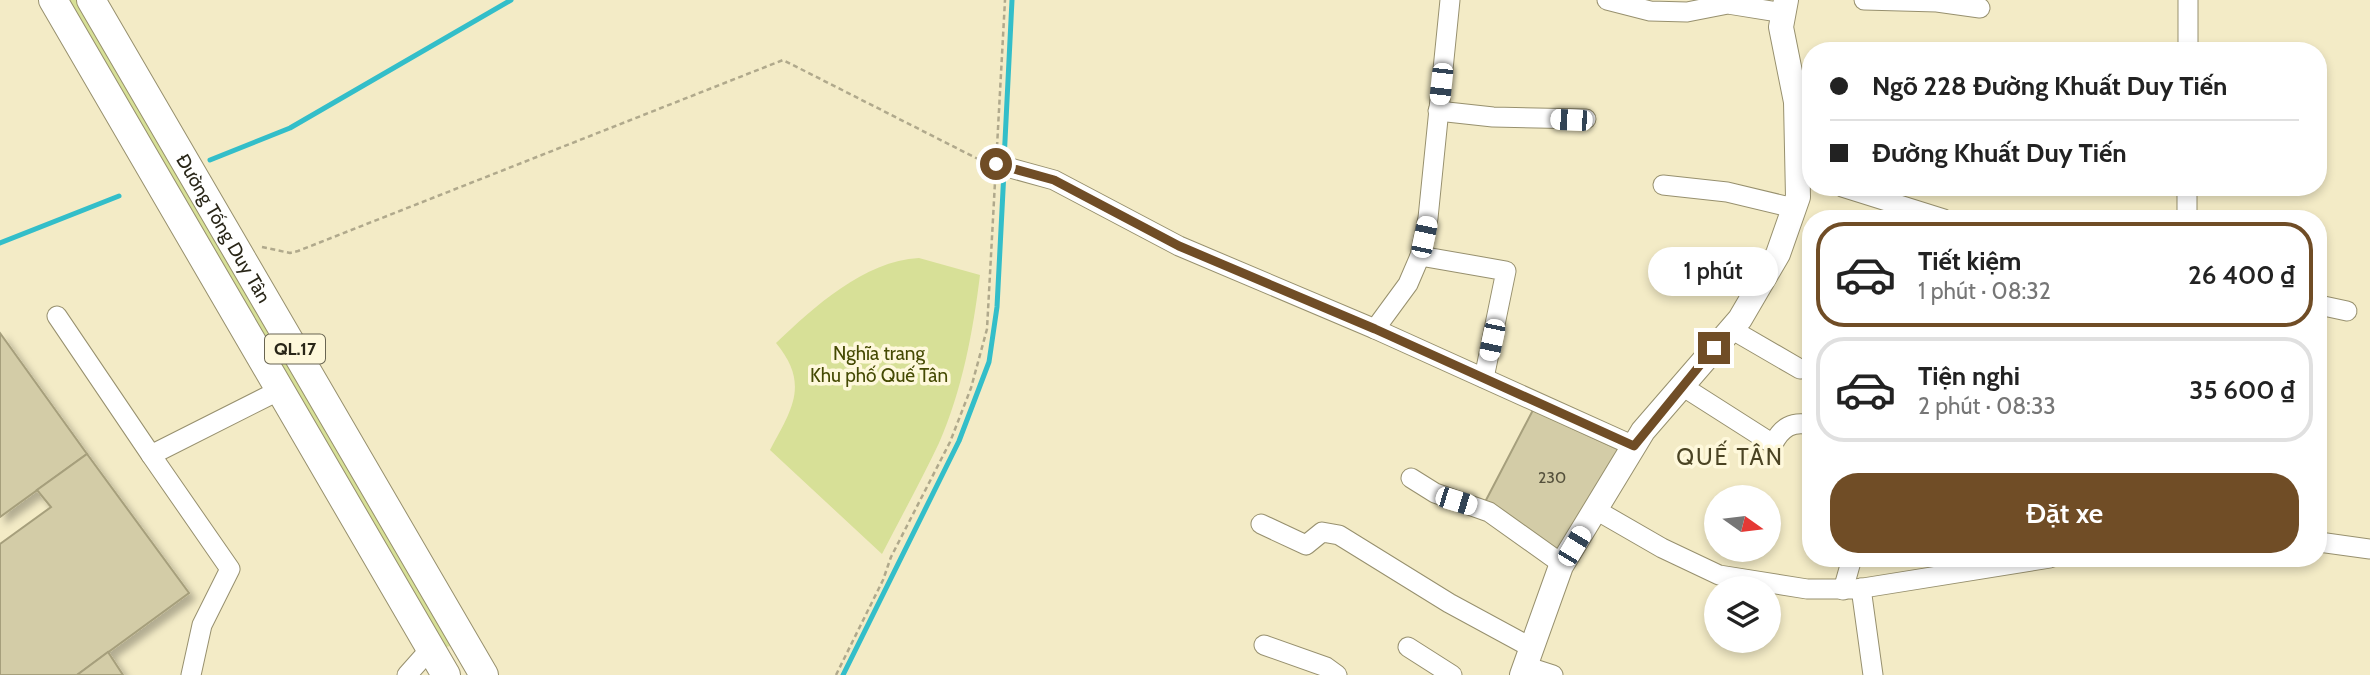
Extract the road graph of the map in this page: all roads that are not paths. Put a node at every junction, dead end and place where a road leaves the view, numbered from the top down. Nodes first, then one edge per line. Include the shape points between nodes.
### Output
1 (53, 0) edge
2 (1450, 0) edge
3 (1607, 0) edge
4 (1864, 0) edge
5 (2188, 0) edge
6 (1710, 4) edge
7 (1785, 7) edge
8 (1980, 8) dead end
9 (97, 12) edge
10 (2188, 42) edge
11 (1802, 94) edge
12 (1438, 111) junction
13 (1586, 119) dead end
14 (1003, 165) road end
15 (1663, 185) dead end
16 (1802, 185) edge
17 (1871, 196) edge
18 (1794, 208) junction
19 (1915, 210) edge
20 (1420, 256) junction
21 (2327, 307) edge
22 (2347, 311) dead end
23 (57, 316) dead end
24 (1375, 329) junction
25 (1731, 329) junction
26 (1800, 369) dead end
27 (1484, 378) junction
28 (1682, 386) junction
29 (280, 390) junction
30 (1802, 424) edge
31 (1634, 446) junction
32 (151, 455) junction
33 (1412, 478) dead end
34 (1596, 510) junction
35 (1261, 524) dead end
36 (2327, 543) edge
37 (2370, 549) edge
38 (1562, 564) junction
39 (1852, 567) edge
40 (1993, 567) edge
41 (1852, 589) junction
42 (1264, 645) dead end
43 (431, 648) junction
44 (1408, 648) dead end
45 (1526, 663) edge
46 (191, 675) edge
47 (407, 675) edge
48 (446, 675) edge
49 (484, 675) edge
50 (1336, 675) edge
51 (1452, 675) edge
52 (1553, 675) edge
53 (1873, 675) edge

1 - 29 highway, Đường Tống Duy Tân / QL.17
2 - 12 street
3 - 6 street via 1650,11 1687,12
4 - 8 street
5 - 10 street
6 - 7 street
7 - 11 main road via 1781,27
9 - 49 highway, Đường Tống Duy Tân / QL.17
12 - 13 street
12 - 20 street
14 - 24 street via 1054,180 1179,246
15 - 18 street via 1727,192
16 - 18 main road
17 - 19 street
18 - 25 main road via 1778,254
20 - 24 street via 1408,284
20 - 27 street via 1506,271
21 - 22 street
23 - 32 street
24 - 27 street
25 - 26 street
25 - 28 main road
27 - 31 street
28 - 30 street via 1773,444 1781,429
28 - 31 main road
29 - 32 street
29 - 43 highway, Đường Tống Duy Tân / QL.17
31 - 34 main road
32 - 46 street via 230,569 202,625
33 - 38 street via 1434,492 1489,512
34 - 38 main road
34 - 41 street via 1719,575 1807,589
35 - 45 street via 1306,545 1322,532 1339,535 1450,603
36 - 37 street
38 - 45 main road
39 - 41 street
40 - 41 street
41 - 53 street
42 - 50 street via 1326,667
43 - 47 street
43 - 48 highway, Đường Tống Duy Tân / QL.17
44 - 51 street
45 - 52 street

